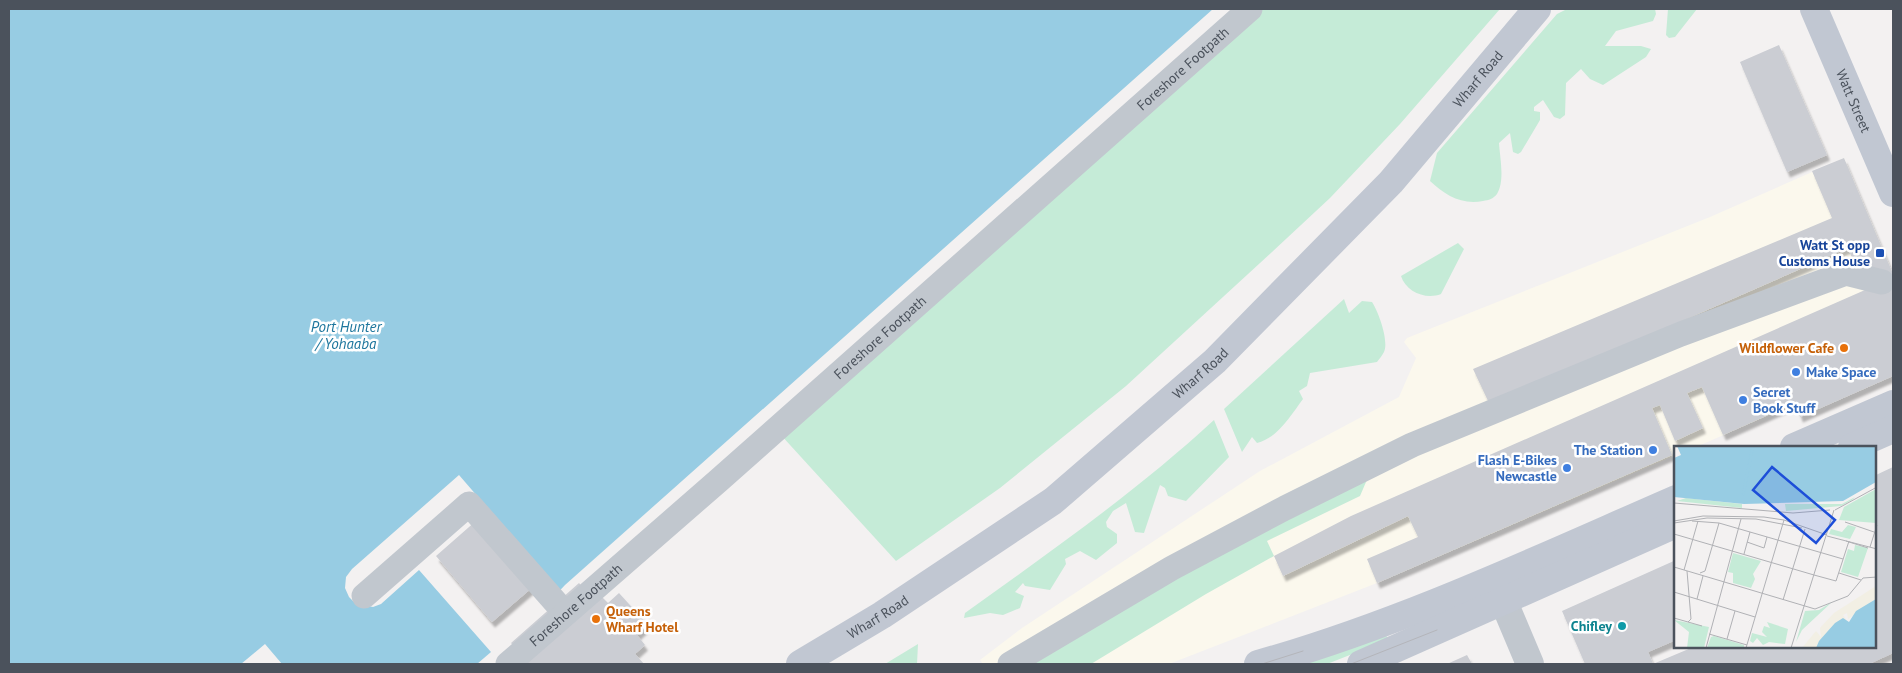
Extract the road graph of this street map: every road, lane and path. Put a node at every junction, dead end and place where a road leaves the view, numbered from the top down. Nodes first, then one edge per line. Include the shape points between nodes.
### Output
1 (1250, 9) edge
2 (1537, 9) edge
3 (1814, 9) edge
4 (1893, 193) edge
5 (1882, 282) dead end
6 (1893, 404) edge
7 (1893, 429) edge
8 (1796, 446) edge
9 (1854, 446) edge
10 (1674, 499) edge
11 (1674, 525) edge
12 (364, 596) dead end
13 (1503, 600) junction
14 (566, 613) junction
15 (508, 664) edge
16 (800, 664) edge
17 (1010, 664) edge
18 (1258, 664) edge
19 (1361, 664) edge
20 (1530, 664) edge

1 - 14 street, Foreshore Footpath
2 - 16 main road, Wharf Road via 1391,182 1215,361 1053,501 882,615
3 - 4 main road, Watt Street
5 - 17 street via 1846,273 1681,334 1412,445 1172,568
6 - 8 main road
7 - 9 main road
10 - 18 main road via 1433,605
11 - 13 main road
12 - 14 street via 469,504
13 - 19 main road
13 - 20 street
14 - 15 street, Foreshore Footpath

